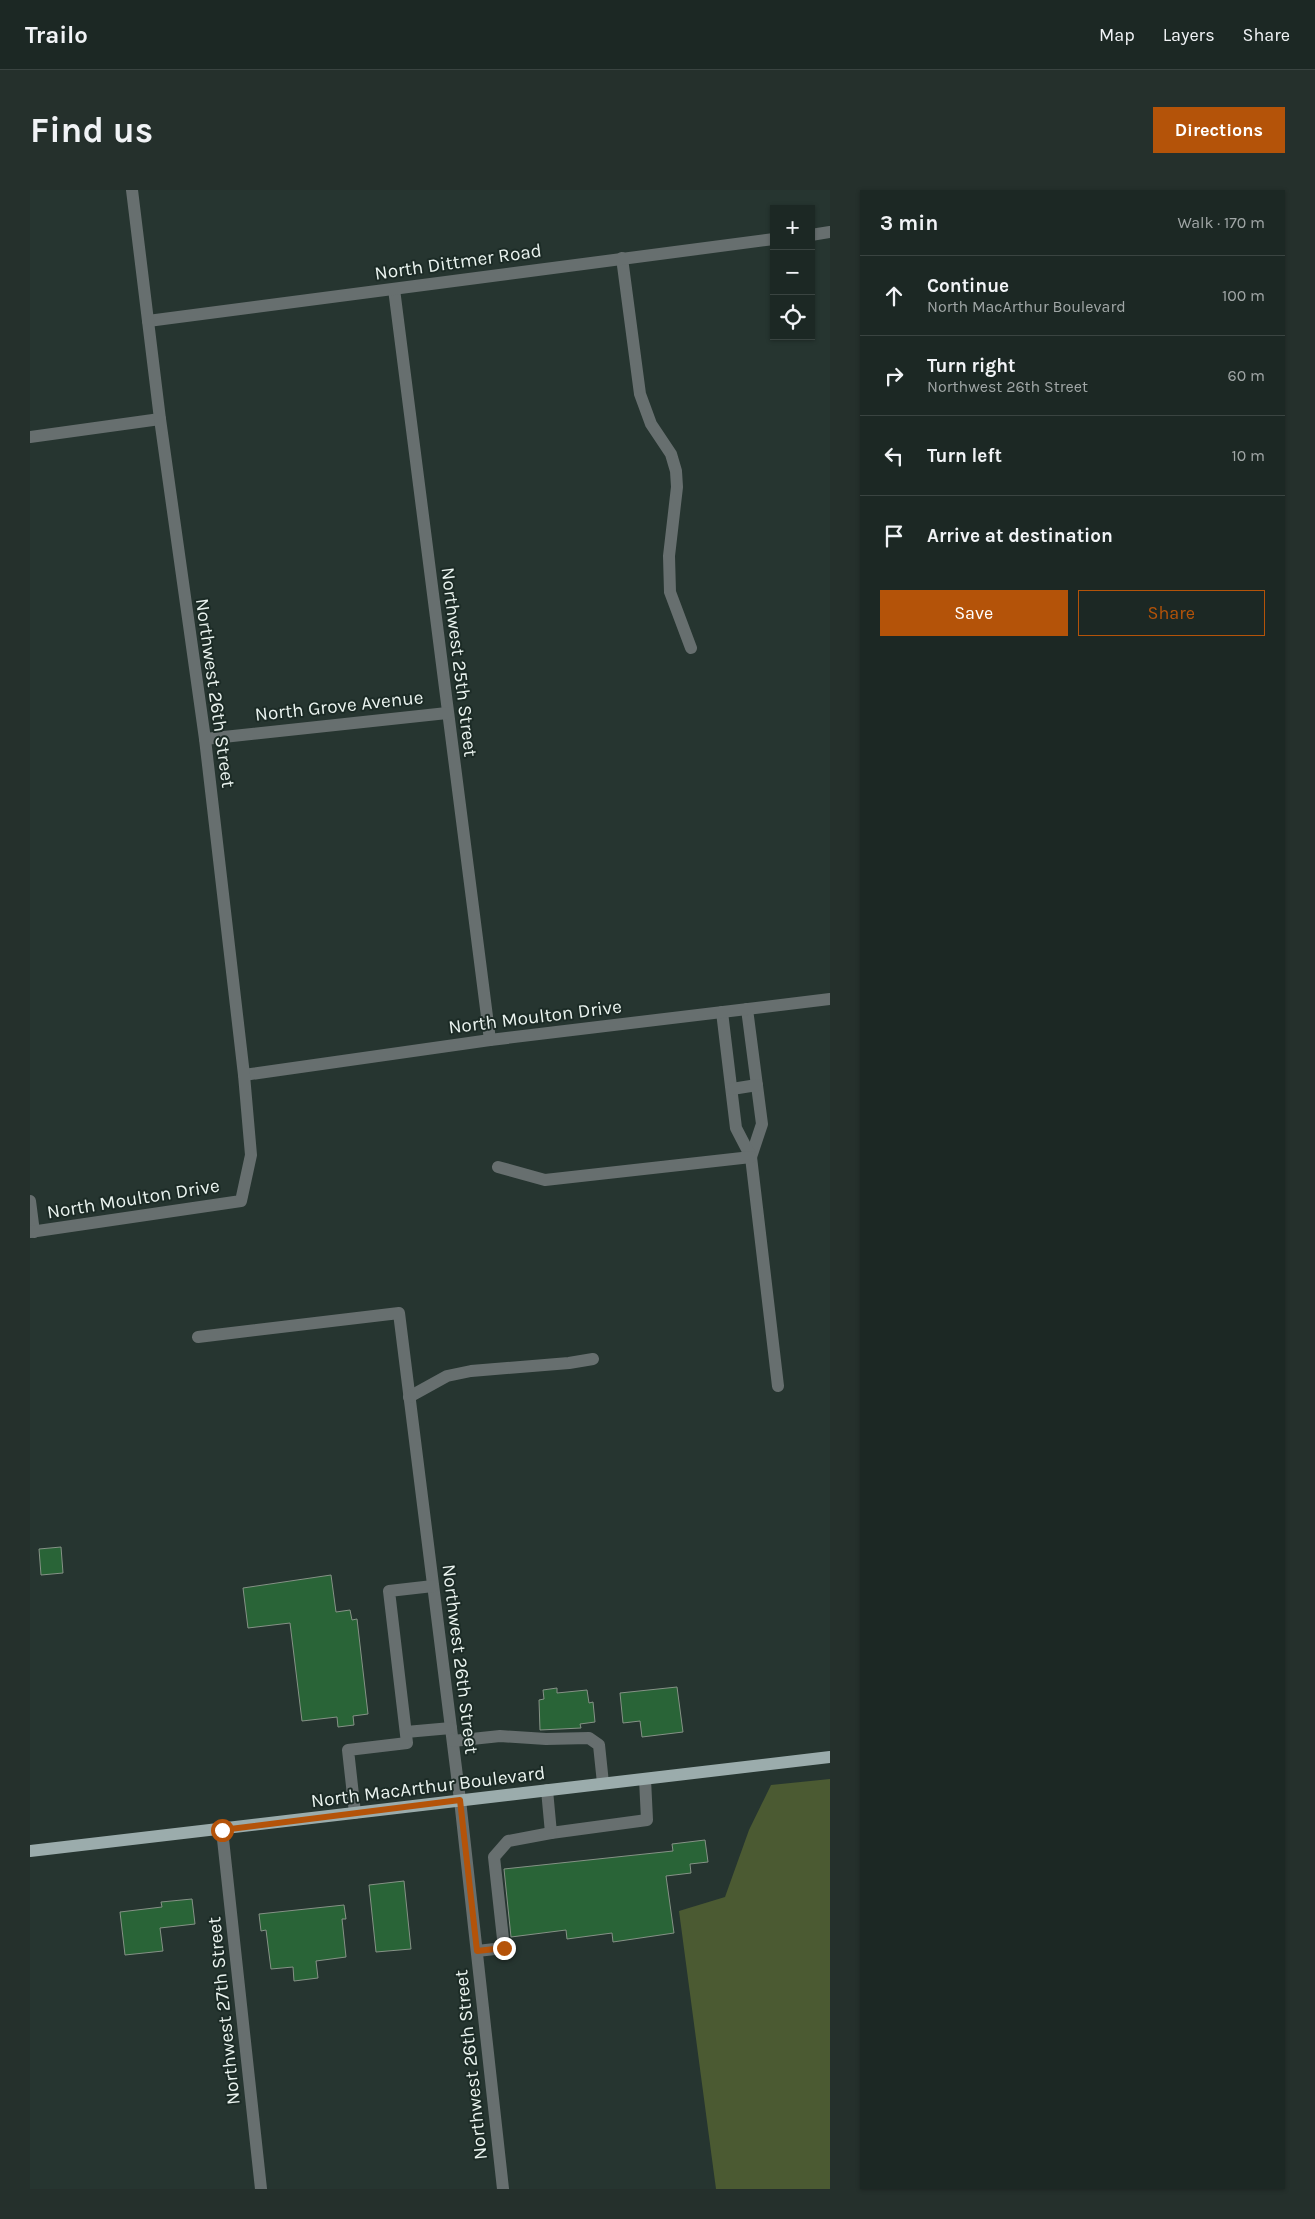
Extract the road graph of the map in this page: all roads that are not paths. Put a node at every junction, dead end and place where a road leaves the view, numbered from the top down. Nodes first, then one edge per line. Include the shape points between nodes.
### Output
1 (132, 190) edge
2 (830, 232) edge
3 (815, 234) edge
4 (770, 240) edge
5 (622, 258) junction
6 (394, 289) junction
7 (148, 321) junction
8 (160, 420) junction
9 (30, 437) edge
10 (691, 648) dead end
11 (447, 712) junction
12 (205, 739) junction
13 (830, 999) edge
14 (747, 1009) junction
15 (722, 1012) junction
16 (490, 1040) junction
17 (244, 1075) junction
18 (757, 1085) junction
19 (732, 1089) junction
20 (751, 1156) junction
21 (498, 1167) dead end
22 (30, 1201) edge
23 (241, 1201) joint
24 (32, 1232) edge
25 (198, 1338) dead end
26 (593, 1359) dead end
27 (778, 1386) dead end
28 (409, 1397) junction
29 (433, 1586) junction
30 (406, 1732) junction
31 (452, 1734) junction
32 (830, 1757) edge
33 (645, 1779) junction
34 (603, 1783) junction
35 (547, 1790) junction
36 (460, 1800) junction
37 (355, 1813) junction
38 (222, 1830) junction
39 (551, 1833) junction
40 (30, 1851) edge
41 (477, 1951) junction
42 (261, 2189) edge
43 (503, 2189) edge

1 - 7 street, Northwest 26th Street
2 - 3 street
4 - 5 street, North Dittmer Road
5 - 6 street, North Dittmer Road
5 - 10 street via 640,394 651,424 671,454 676,471 669,556 670,592
6 - 7 street, North Dittmer Road
6 - 11 street, Northwest 25th Street
7 - 8 street, Northwest 26th Street
8 - 9 street
8 - 12 street, Northwest 26th Street
11 - 12 street, North Grove Avenue
11 - 16 street, Northwest 25th Street
12 - 17 street, Northwest 26th Street
13 - 14 street, North Moulton Drive
14 - 15 street, North Moulton Drive
14 - 18 street
15 - 16 street, North Moulton Drive
15 - 19 street
16 - 17 street, North Moulton Drive
17 - 23 street, Northwest 26th Street via 251,1155
18 - 19 street
18 - 20 street via 762,1124
19 - 20 street via 736,1128
20 - 21 street via 545,1180
20 - 27 street
22 - 24 street
23 - 24 street, North Moulton Drive
25 - 28 street, Northwest 26th Street via 398,1313
26 - 28 street via 569,1364 471,1370 447,1376
28 - 29 street, Northwest 26th Street
29 - 30 street via 389,1591
29 - 31 street, Northwest 26th Street
30 - 31 street
30 - 37 street via 407,1744 348,1750
31 - 34 street via 589,1738 600,1744
31 - 36 street, Northwest 26th Street
32 - 33 main road, North MacArthur Boulevard
33 - 34 main road, North MacArthur Boulevard
33 - 39 street via 647,1820
34 - 35 main road, North MacArthur Boulevard
35 - 36 main road, North MacArthur Boulevard
35 - 39 street
36 - 37 main road, North MacArthur Boulevard
36 - 41 street, Northwest 26th Street
37 - 38 main road, North MacArthur Boulevard
38 - 40 main road, North MacArthur Boulevard
38 - 42 street, Northwest 27th Street
39 - 41 street via 508,1841 494,1857 504,1948
41 - 43 street, Northwest 26th Street

